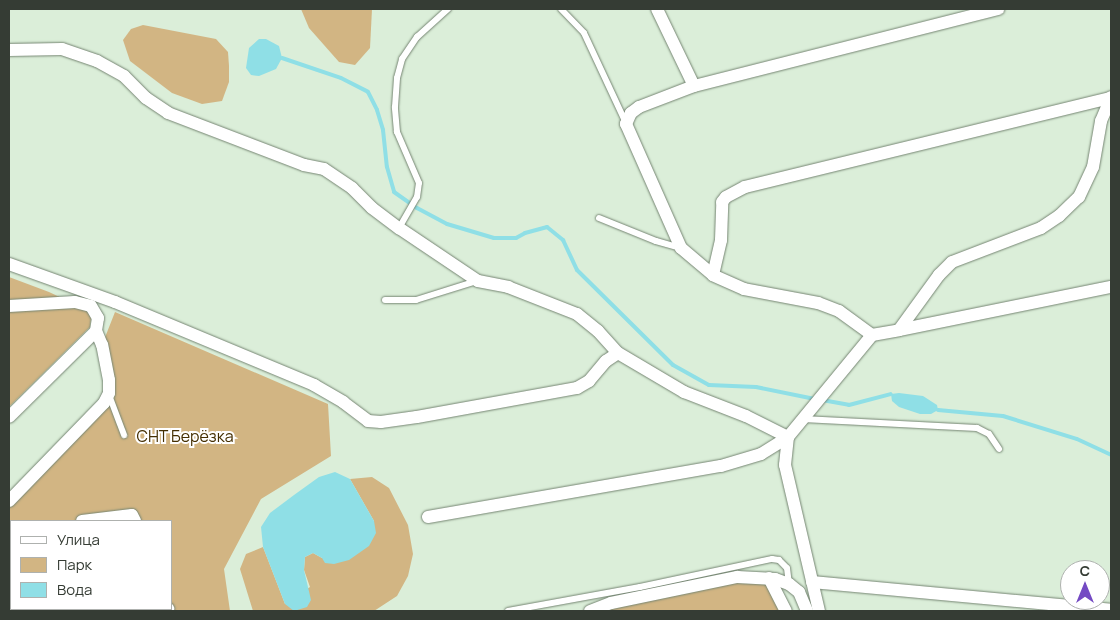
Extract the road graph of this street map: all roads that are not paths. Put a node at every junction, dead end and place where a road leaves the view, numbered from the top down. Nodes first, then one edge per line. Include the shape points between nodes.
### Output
1 (448, 9) edge
2 (561, 9) edge
3 (658, 9) edge
4 (998, 9) edge
5 (9, 50) edge
6 (694, 86) junction
7 (1111, 98) edge
8 (626, 124) junction
9 (599, 218) dead end
10 (399, 228) junction
11 (681, 248) junction
12 (9, 264) edge
13 (713, 275) junction
14 (478, 281) junction
15 (1111, 287) edge
16 (386, 300) dead end
17 (9, 306) edge
18 (899, 330) junction
19 (96, 331) junction
20 (872, 335) junction
21 (618, 354) junction
22 (109, 394) junction
23 (9, 417) edge
24 (803, 419) junction
25 (124, 435) dead end
26 (788, 437) junction
27 (999, 449) dead end
28 (9, 501) edge
29 (428, 517) dead end
30 (90, 520) edge
31 (134, 520) edge
32 (769, 578) junction
33 (812, 582) junction
34 (790, 584) junction
35 (1052, 608) edge
36 (1111, 610) edge
37 (508, 611) edge
38 (590, 611) edge
39 (786, 611) edge
40 (808, 611) edge
41 (819, 611) edge

1 - 10 lane via 417,37 402,59 397,78 397,132 419,183 417,196
2 - 8 lane via 584,33
3 - 6 street
4 - 6 street
5 - 10 street via 62,49 97,61 124,76 146,98 168,113 304,165 324,169
6 - 8 street via 638,107
7 - 13 street via 745,187 722,202 721,240
7 - 18 street via 1102,121 1093,167 1079,196 1041,228 952,262
8 - 11 street
9 - 11 lane
10 - 14 street
11 - 13 street
12 - 21 street via 115,302 314,386 368,421 417,417 577,388
13 - 20 street via 744,289 818,303 839,311
14 - 16 lane via 416,300
14 - 21 street via 508,287 577,314
15 - 18 street
17 - 19 street via 75,302 92,306 98,318
18 - 20 street
19 - 22 street via 102,345
19 - 23 street
20 - 24 street
21 - 26 street via 684,392 746,416
22 - 25 lane
22 - 28 street
24 - 26 street
24 - 27 lane via 977,428 989,434
26 - 29 street via 761,454 721,466
26 - 33 street via 785,465
30 - 31 street via 132,515
32 - 34 street
32 - 38 street via 737,577 611,603
32 - 39 street
33 - 35 street
33 - 41 street
34 - 37 lane via 787,568 779,560 772,559
34 - 40 street via 799,592
35 - 36 street

